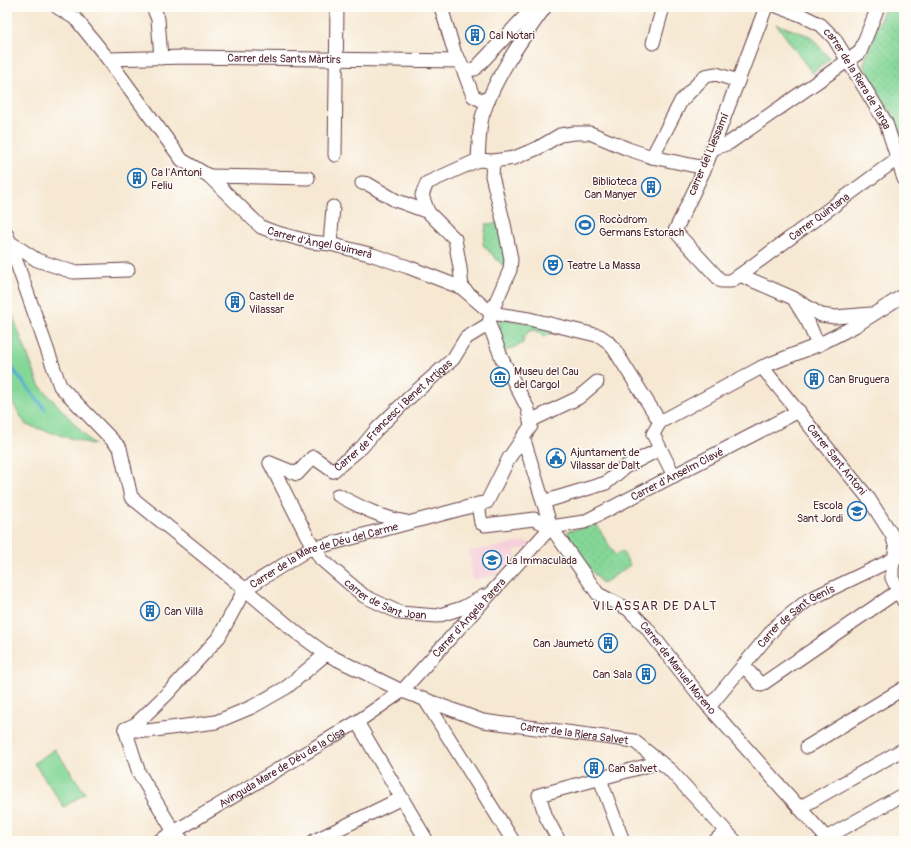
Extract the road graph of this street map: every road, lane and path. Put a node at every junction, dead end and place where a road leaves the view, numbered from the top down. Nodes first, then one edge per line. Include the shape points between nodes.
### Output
1 (57, 7) edge
2 (153, 7) edge
3 (337, 7) edge
4 (441, 7) edge
5 (545, 7) edge
6 (663, 7) edge
7 (766, 7) edge
8 (779, 7) edge
9 (878, 7) edge
10 (531, 10) dead end
11 (653, 43) dead end
12 (160, 58) junction
13 (108, 59) junction
14 (336, 59) junction
15 (849, 60) junction
16 (461, 65) junction
17 (738, 81) junction
18 (489, 98) junction
19 (712, 149) junction
20 (335, 155) dead end
21 (652, 158) junction
22 (898, 158) junction
23 (478, 160) junction
24 (492, 161) junction
25 (705, 168) junction
26 (209, 176) junction
27 (308, 178) dead end
28 (904, 179) edge
29 (362, 182) dead end
30 (333, 207) dead end
31 (428, 212) junction
32 (9, 239) edge
33 (330, 244) junction
34 (128, 270) dead end
35 (740, 275) junction
36 (462, 288) junction
37 (904, 295) edge
38 (793, 298) junction
39 (873, 314) junction
40 (490, 318) junction
41 (818, 345) junction
42 (762, 367) junction
43 (597, 382) dead end
44 (799, 411) junction
45 (529, 415) junction
46 (660, 422) junction
47 (524, 441) junction
48 (660, 449) junction
49 (270, 463) joint
50 (674, 476) junction
51 (338, 495) dead end
52 (544, 502) junction
53 (478, 504) junction
54 (410, 522) junction
55 (551, 527) junction
56 (314, 547) junction
57 (899, 556) edge
58 (245, 589) junction
59 (493, 591) junction
60 (901, 597) edge
61 (326, 654) junction
62 (743, 664) junction
63 (904, 688) edge
64 (402, 691) junction
65 (424, 698) junction
66 (709, 707) junction
67 (357, 722) junction
68 (125, 729) junction
69 (807, 747) dead end
70 (904, 749) edge
71 (660, 762) junction
72 (600, 779) junction
73 (904, 794) edge
74 (402, 798) junction
75 (799, 808) junction
76 (725, 830) junction
77 (178, 837) edge
78 (826, 840) edge
79 (159, 841) edge
80 (314, 841) edge
81 (426, 841) edge
82 (513, 841) edge
83 (559, 841) edge
84 (623, 841) edge
85 (715, 841) edge
86 (735, 841) edge

1 - 13 street, Carrer d'Àngel Guimerà via 76,19
2 - 12 street via 158,19
3 - 14 street
4 - 16 street via 455,54
5 - 18 street via 503,71
6 - 11 street
7 - 17 street, carrer del Llessamí
8 - 15 street, carrer de la Riera de Targa via 820,26 834,38
9 - 15 street via 860,52
10 - 16 street via 475,69
12 - 13 street, Carrer dels Sants Màrtirs
12 - 14 street, Carrer dels Sants Màrtirs
13 - 26 street, Carrer d'Àngel Guimerà via 182,160
14 - 16 street, Carrer dels Sants Màrtirs
14 - 20 street
15 - 19 street via 729,143
15 - 22 street, carrer de la Riera de Targa via 886,122
16 - 18 street via 473,96 481,100
17 - 19 street, carrer del Llessamí
17 - 21 street via 716,74 705,76 681,101
18 - 23 street via 482,115
19 - 25 street, carrer del Llessamí
21 - 24 street via 590,133 574,133 560,135 514,158
21 - 25 street
22 - 28 street, carrer de la Riera de Targa
22 - 35 street, Carrer Quintana
23 - 24 street
23 - 31 street via 427,183 422,195
24 - 40 street via 492,176 511,259 510,270
25 - 35 street, carrer del Llessamí via 675,231 721,281 730,281
26 - 27 street
26 - 33 street, Carrer d'Àngel Guimerà via 261,227 311,242
29 - 31 street via 395,200
30 - 33 street
31 - 36 street via 455,239
32 - 34 street via 37,260 73,272
32 - 58 street, Carrer de la Riera Salvet via 60,386 120,448 131,497
33 - 36 street, Carrer d'Àngel Guimerà via 374,255
35 - 38 street
36 - 40 street, Carrer d'Àngel Guimerà
37 - 39 street
38 - 39 street via 822,315 835,317
38 - 41 street
39 - 41 street
40 - 45 street, Carrer d'Àngel Guimerà via 502,359
40 - 46 street via 529,319 600,336 614,349
40 - 49 street, Carrer de Francesc i Benet Artigas via 466,338 453,359 411,396 362,447 333,471 313,457 297,474
41 - 42 street
42 - 44 street, Carrer Sant Antoni
42 - 46 street
43 - 45 street via 578,398
44 - 50 street, Carrer d'Anselm Clavé
44 - 57 street, Carrer Sant Antoni via 869,499 892,535
45 - 47 street via 531,426
46 - 48 street via 653,434
47 - 52 street, Carrer de Manuel Moreno
47 - 53 street, Carrer de la Mare de Déu del Carme via 509,458 487,502
48 - 50 street
48 - 52 street via 624,467 606,483
49 - 56 street, carrer de Sant Joan
50 - 55 street, Carrer d'Anselm Clavé via 584,522
51 - 54 street via 367,510 394,520
52 - 55 street, Carrer de Manuel Moreno
53 - 54 street, Carrer de la Mare de Déu del Carme
53 - 55 street via 481,522 485,525 534,519
54 - 56 street, Carrer de la Mare de Déu del Carme
55 - 59 street, Carrer d'Àngela Parera
55 - 66 street, Carrer de Manuel Moreno via 598,594 628,609 646,626
56 - 58 street, Carrer de la Mare de Déu del Carme
56 - 59 street, carrer de Sant Joan via 321,559 364,596 400,613 437,616 462,608
57 - 60 street, Carrer Sant Antoni via 892,570 892,578
57 - 62 street, Carrer de Sant Genís via 808,600 776,626
58 - 61 street, Carrer de la Riera Salvet
58 - 68 street, Carrer de la Mare de Déu del Carme via 218,637 169,692 136,724
59 - 64 street, Carrer d'Àngela Parera
60 - 62 street via 761,685
61 - 64 street, Carrer de la Riera Salvet
61 - 68 street via 287,687 252,707 216,722 147,731
62 - 66 street, Carrer de Sant Genís
63 - 69 street
64 - 65 street, Carrer de la Riera Salvet
64 - 67 street, Avinguda Mare de Déu de la Cisa
65 - 71 street, Carrer de la Riera Salvet via 483,721 634,741
65 - 82 street
66 - 75 street, Carrer de Manuel Moreno
67 - 74 street
67 - 77 street, Avinguda Mare de Déu de la Cisa
68 - 77 street via 139,773
70 - 75 street
71 - 72 street
71 - 76 street, Carrer de la Riera Salvet
72 - 83 street via 539,795 546,817
72 - 84 street
73 - 78 street
74 - 80 street
74 - 81 street
75 - 78 street, Carrer de Manuel Moreno
76 - 85 street
76 - 86 street, Carrer de la Riera Salvet
77 - 79 street, Avinguda Mare de Déu de la Cisa

